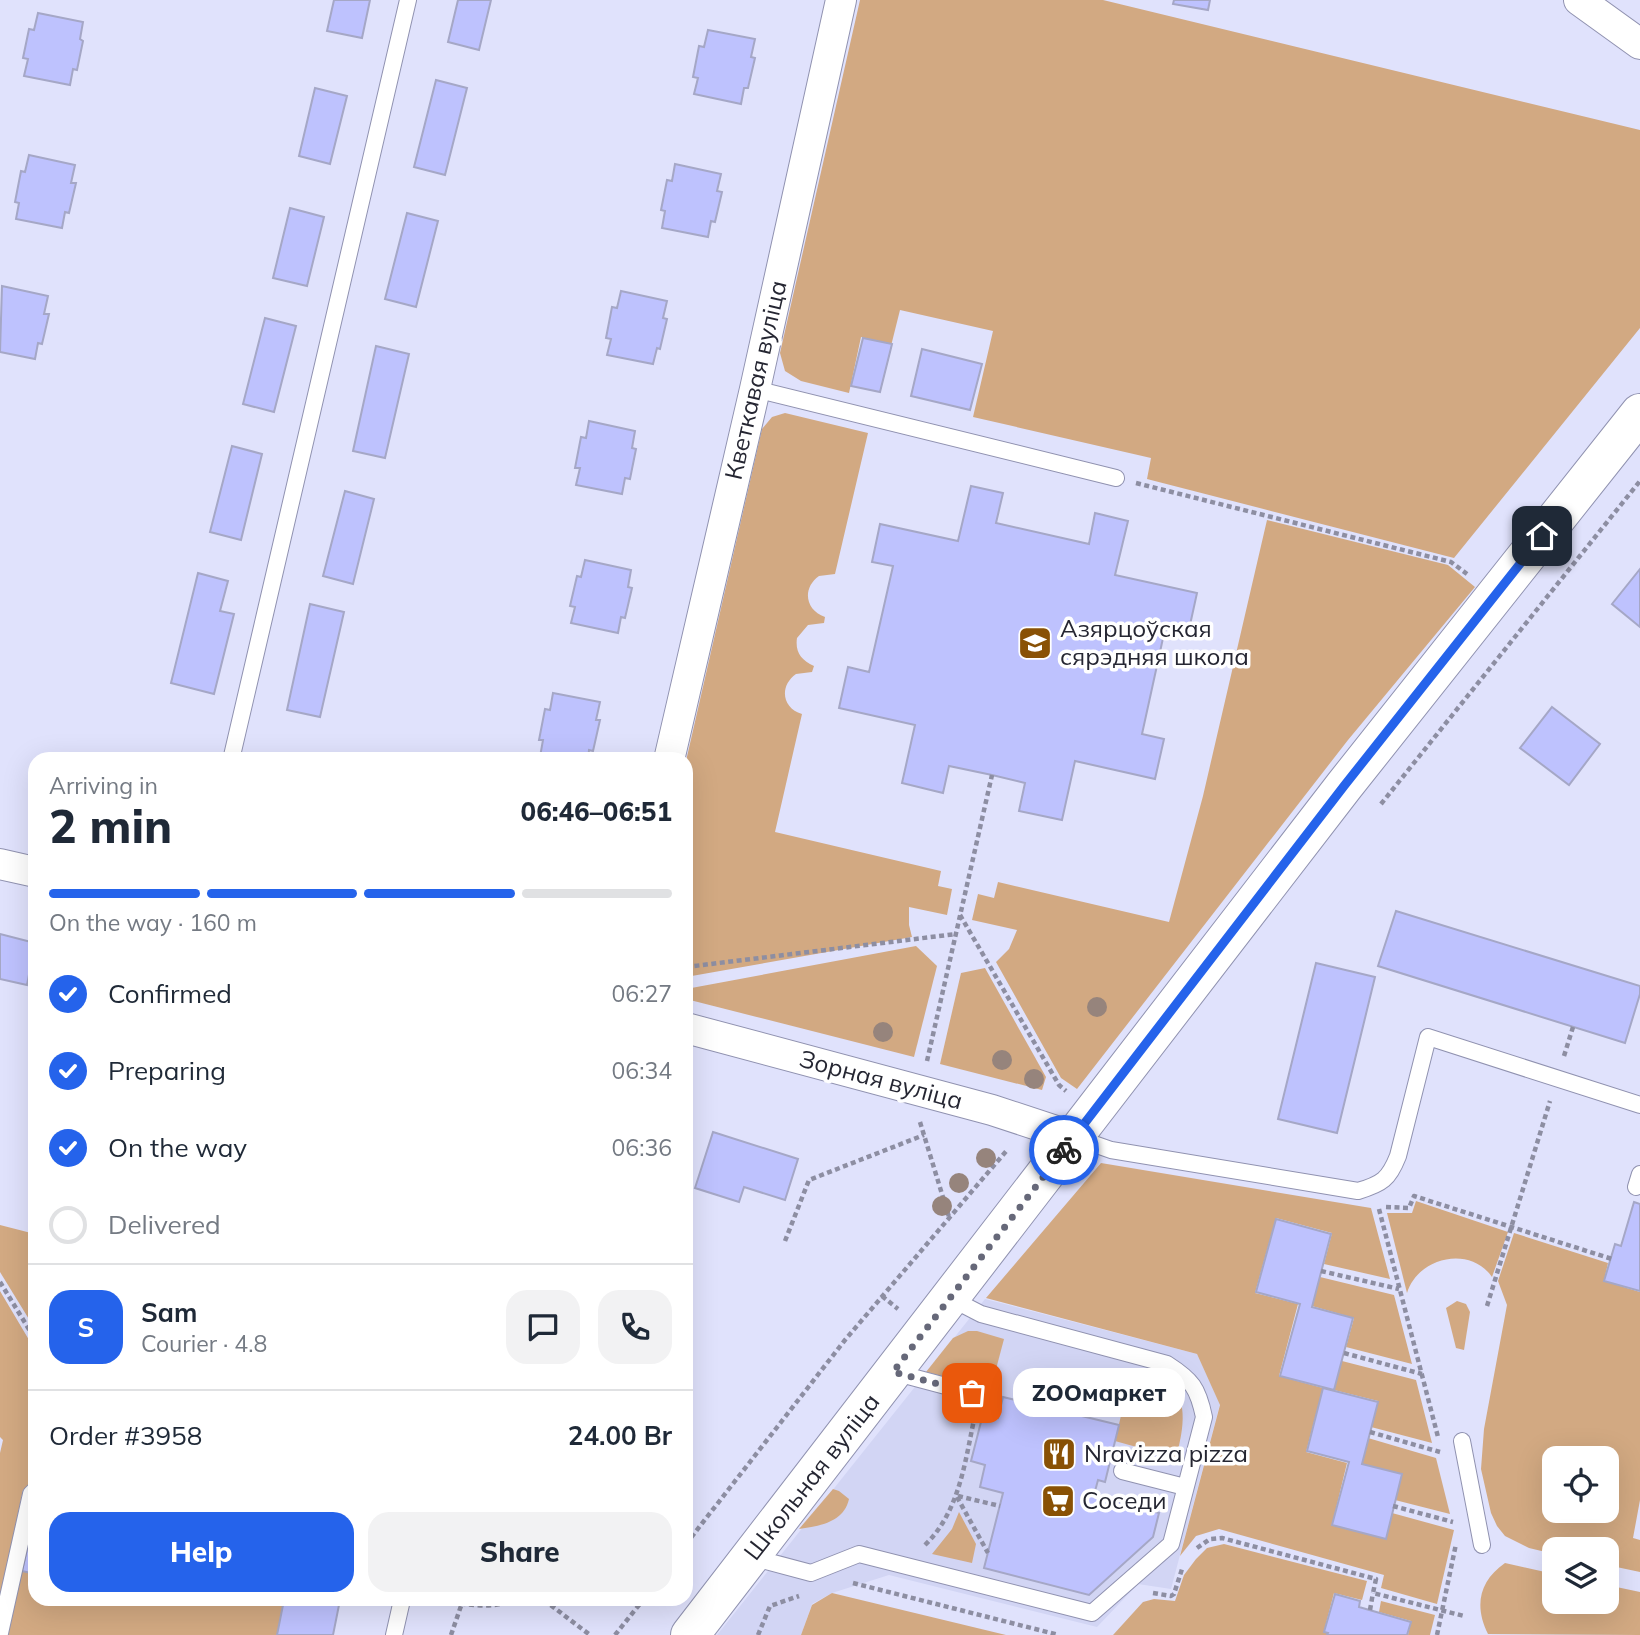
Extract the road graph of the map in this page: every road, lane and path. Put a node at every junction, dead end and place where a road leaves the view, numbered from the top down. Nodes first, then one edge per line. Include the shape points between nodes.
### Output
1 (408, 0) edge
2 (841, 0) edge
3 (1579, 0) edge
4 (1640, 44) edge
5 (755, 389) junction
6 (1640, 413) edge
7 (1116, 478) joint
8 (1640, 481) edge
9 (1494, 595) junction
10 (1529, 622) junction
11 (233, 752) edge
12 (671, 752) edge
13 (992, 775) dead end
14 (1381, 804) dead end
15 (0, 864) edge
16 (28, 870) edge
17 (960, 915) junction
18 (956, 934) junction
19 (693, 966) edge
20 (1573, 1027) dead end
21 (693, 1029) edge
22 (917, 1077) junction
23 (1557, 1079) junction
24 (1640, 1105) edge
25 (1084, 1124) junction
26 (924, 1135) junction
27 (1017, 1139) dead end
28 (949, 1218) junction
29 (1511, 1227) junction
30 (785, 1241) dead end
31 (1612, 1259) dead end
32 (1321, 1271) dead end
33 (0, 1282) edge
34 (1399, 1289) junction
35 (950, 1298) junction
36 (1487, 1306) dead end
37 (28, 1328) edge
38 (1344, 1353) dead end
39 (893, 1372) junction
40 (1422, 1374) junction
41 (975, 1397) joint
42 (1370, 1432) dead end
43 (1461, 1441) dead end
44 (1122, 1471) dead end
45 (1185, 1487) junction
46 (957, 1496) junction
47 (1000, 1506) dead end
48 (1393, 1506) dead end
49 (28, 1507) edge
50 (1460, 1524) dead end
51 (693, 1535) edge
52 (1458, 1536) dead end
53 (1482, 1545) dead end
54 (1195, 1550) dead end
55 (988, 1553) dead end
56 (751, 1557) junction
57 (1185, 1563) dead end
58 (901, 1564) junction
59 (1149, 1592) dead end
60 (1373, 1593) junction
61 (808, 1594) dead end
62 (401, 1606) edge
63 (461, 1606) edge
64 (552, 1606) edge
65 (638, 1606) edge
66 (1370, 1610) dead end
67 (1443, 1611) junction
68 (1464, 1616) dead end
69 (0, 1633) edge
70 (394, 1635) edge
71 (451, 1635) edge
72 (590, 1635) edge
73 (615, 1635) edge
74 (690, 1635) edge
75 (758, 1635) edge
76 (1059, 1635) edge
77 (1437, 1635) edge

1 - 11 lane
2 - 5 street, Кветкавая вуліца
3 - 4 street
5 - 7 lane
5 - 12 street, Кветкавая вуліца
6 - 9 street, Школьная вуліца
7 - 9 path via 1451,562
8 - 10 path
9 - 10 path
9 - 25 street, Школьная вуліца
10 - 14 path
13 - 17 path
15 - 16 street
17 - 18 path
17 - 25 path
18 - 19 path
18 - 22 path
20 - 23 path
21 - 22 street, Зорная вуліца
22 - 25 street, Зорная вуліца via 992,1110
22 - 26 path
23 - 24 lane
23 - 25 lane via 1428,1037 1391,1174 1358,1191 1111,1150
23 - 29 path
25 - 35 street, Школьная вуліца
26 - 28 path
26 - 30 path via 809,1180
27 - 28 path
28 - 51 path via 845,1340
29 - 31 path
29 - 34 path via 1414,1196 1409,1208 1378,1207
29 - 36 path
32 - 34 path
33 - 37 path
34 - 40 path
35 - 39 street, Школьная вуліца
35 - 45 lane via 982,1314 1167,1364 1187,1377 1199,1396 1204,1417
38 - 40 path
39 - 41 lane
39 - 56 street, Школьная вуліца
40 - 42 path via 1442,1452
41 - 46 path
43 - 53 lane
44 - 45 lane
45 - 58 lane via 1171,1544 1092,1613
46 - 47 path
46 - 55 path
46 - 58 path via 943,1525
48 - 50 path
49 - 69 lane
52 - 67 path
54 - 60 path via 1210,1539 1223,1538 1376,1579
56 - 58 lane via 811,1573 859,1554
56 - 74 street, Школьная вуліца
57 - 59 path via 1174,1594
58 - 76 path via 845,1581
60 - 66 path
60 - 67 path
61 - 75 path via 770,1606
62 - 70 lane
63 - 71 path
64 - 72 path
65 - 73 path
67 - 68 path
67 - 77 path

